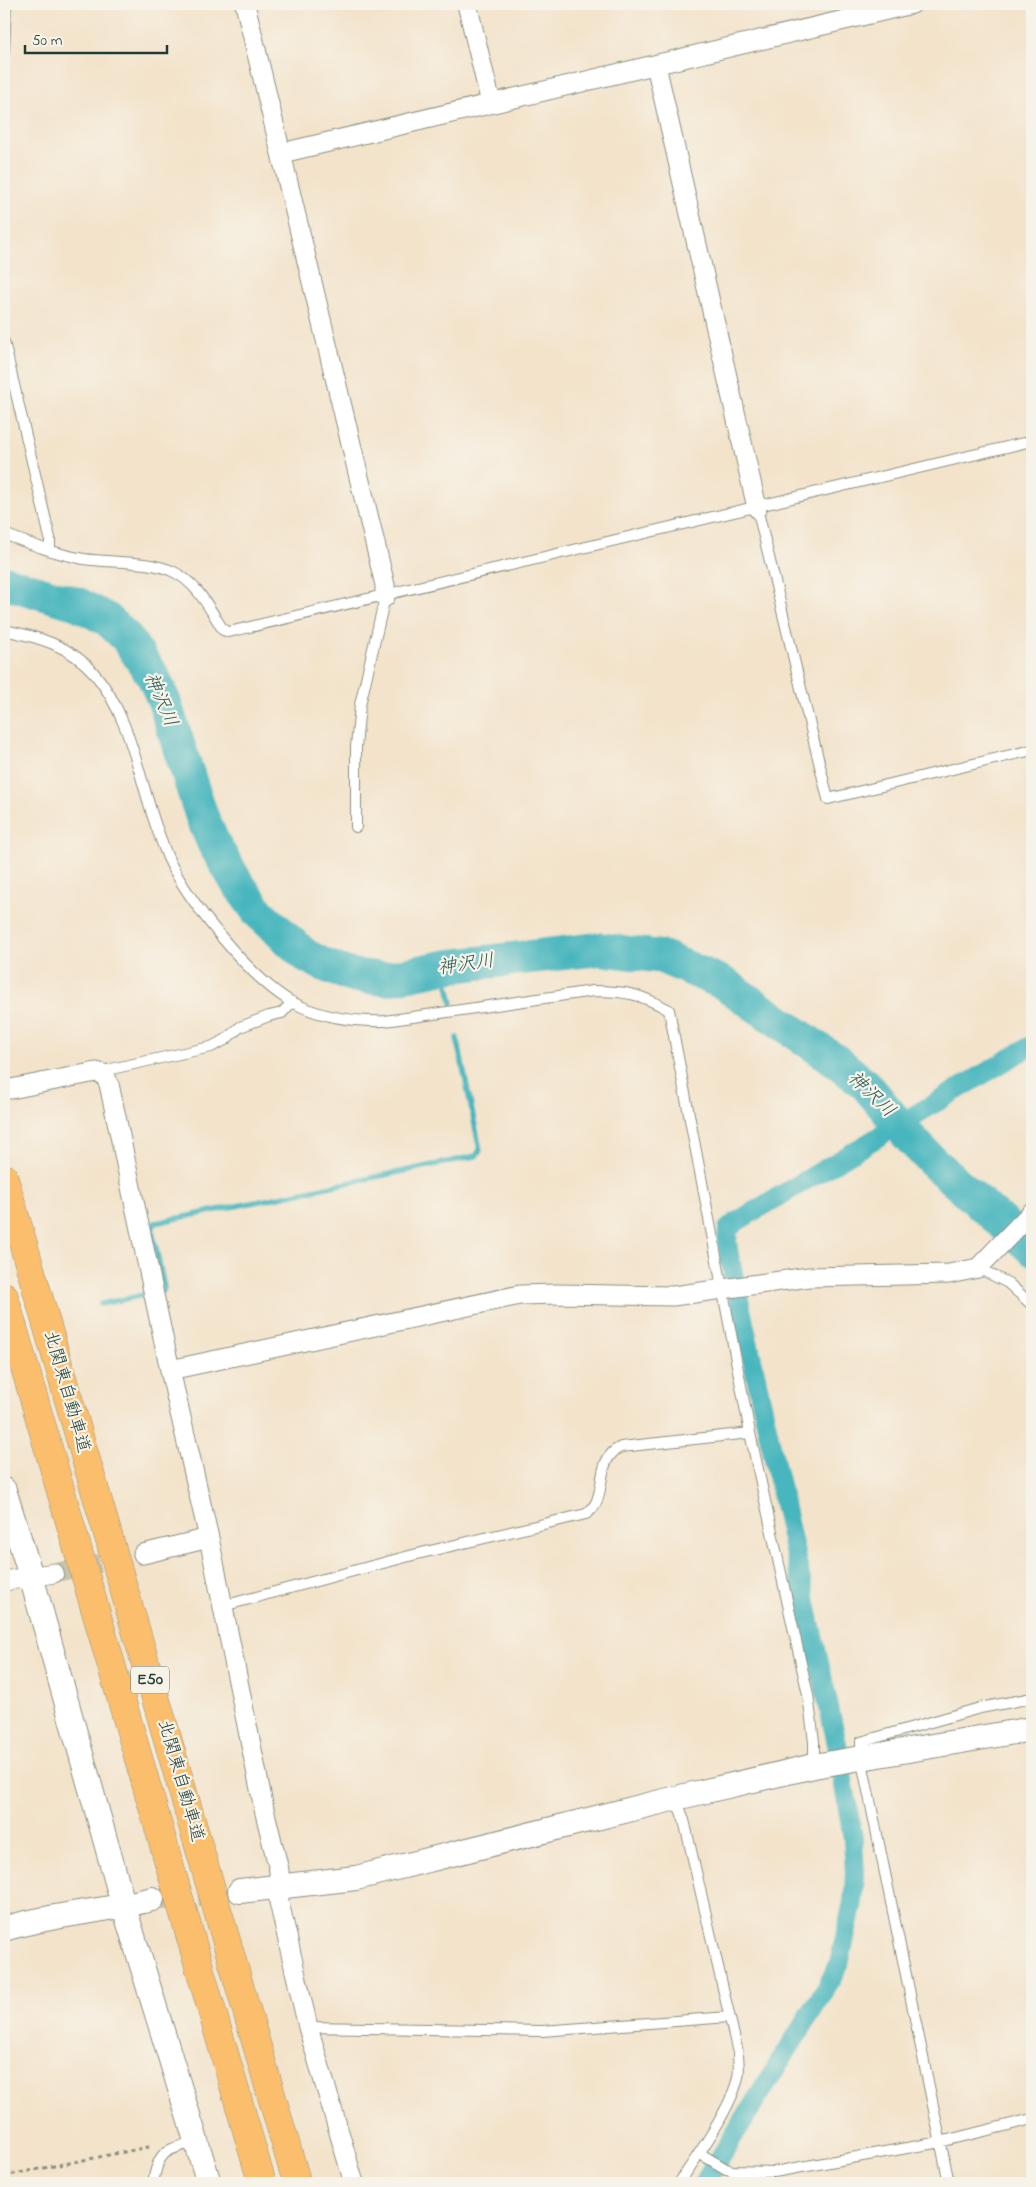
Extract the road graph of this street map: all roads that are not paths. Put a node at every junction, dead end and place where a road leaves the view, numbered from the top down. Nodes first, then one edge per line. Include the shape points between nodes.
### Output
1 (6, 4) edge
2 (245, 4) edge
3 (467, 4) edge
4 (912, 4) edge
5 (4, 51) edge
6 (656, 65) junction
7 (491, 104) junction
8 (282, 153) junction
9 (4, 342) edge
10 (1032, 441) edge
11 (756, 508) junction
12 (4, 534) edge
13 (50, 551) junction
14 (385, 596) junction
15 (4, 630) edge
16 (1032, 750) edge
17 (356, 827) dead end
18 (292, 1002) junction
19 (104, 1074) junction
20 (11, 1089) dead end
21 (4, 1178) edge
22 (1030, 1213) edge
23 (984, 1263) junction
24 (732, 1287) junction
25 (4, 1296) edge
26 (1032, 1305) edge
27 (170, 1370) junction
28 (750, 1433) junction
29 (4, 1490) edge
30 (209, 1538) junction
31 (143, 1554) tunnel mouth
32 (54, 1573) tunnel mouth
33 (31, 1576) junction
34 (4, 1581) edge
35 (223, 1606) junction
36 (1032, 1698) edge
37 (1032, 1729) edge
38 (857, 1758) junction
39 (819, 1765) junction
40 (676, 1798) junction
41 (279, 1887) junction
42 (240, 1891) tunnel mouth
43 (152, 1899) tunnel mouth
44 (124, 1907) junction
45 (4, 1929) edge
46 (729, 2017) junction
47 (308, 2027) junction
48 (1032, 2119) edge
49 (197, 2141) junction
50 (940, 2142) junction
51 (703, 2155) junction
52 (153, 2183) edge
53 (209, 2183) edge
54 (262, 2183) edge
55 (297, 2183) edge
56 (354, 2183) edge
57 (679, 2183) edge
58 (949, 2183) edge

1 - 5 lane
2 - 8 street
3 - 7 street
4 - 6 street
6 - 7 street
6 - 11 street
7 - 8 street
8 - 14 street
9 - 13 lane via 50,538
10 - 11 lane
11 - 14 lane
11 - 16 lane via 828,800
12 - 13 lane
13 - 14 lane via 82,559 174,572 201,595 223,630 229,632
14 - 17 lane via 359,713
15 - 18 lane via 64,647 94,673 115,708 130,744 169,859 219,934 265,982
18 - 19 lane via 282,1013 240,1027 211,1047 111,1069
18 - 24 lane via 322,1014 371,1022 593,991 619,991 643,996 669,1010
19 - 20 street via 96,1072
19 - 27 street via 110,1084
21 - 55 highway, 北関東自動車道 / E50
22 - 23 street
23 - 24 street via 949,1274 832,1275
23 - 26 lane
24 - 27 street via 673,1296 520,1295
24 - 28 lane
25 - 54 highway, 北関東自動車道 / E50
27 - 30 street
28 - 35 lane via 621,1447 614,1450 606,1461 596,1504 586,1514 413,1555
28 - 39 lane via 808,1695
29 - 33 street
30 - 31 street
30 - 35 street
32 - 33 street
33 - 34 street
33 - 44 street
35 - 41 street via 279,1870
36 - 38 lane via 980,1708 861,1742
37 - 38 street
38 - 39 street
38 - 50 lane
39 - 40 street
40 - 41 street via 356,1878
40 - 46 lane via 684,1820
41 - 42 street
41 - 47 street via 278,1902
43 - 44 street
44 - 45 street
44 - 49 street
46 - 47 lane via 542,2032
46 - 51 lane via 738,2053 739,2074
47 - 56 street
48 - 50 lane
49 - 52 lane via 164,2153 159,2159
49 - 53 street
50 - 51 lane via 774,2172 734,2171
50 - 58 lane
51 - 57 lane

